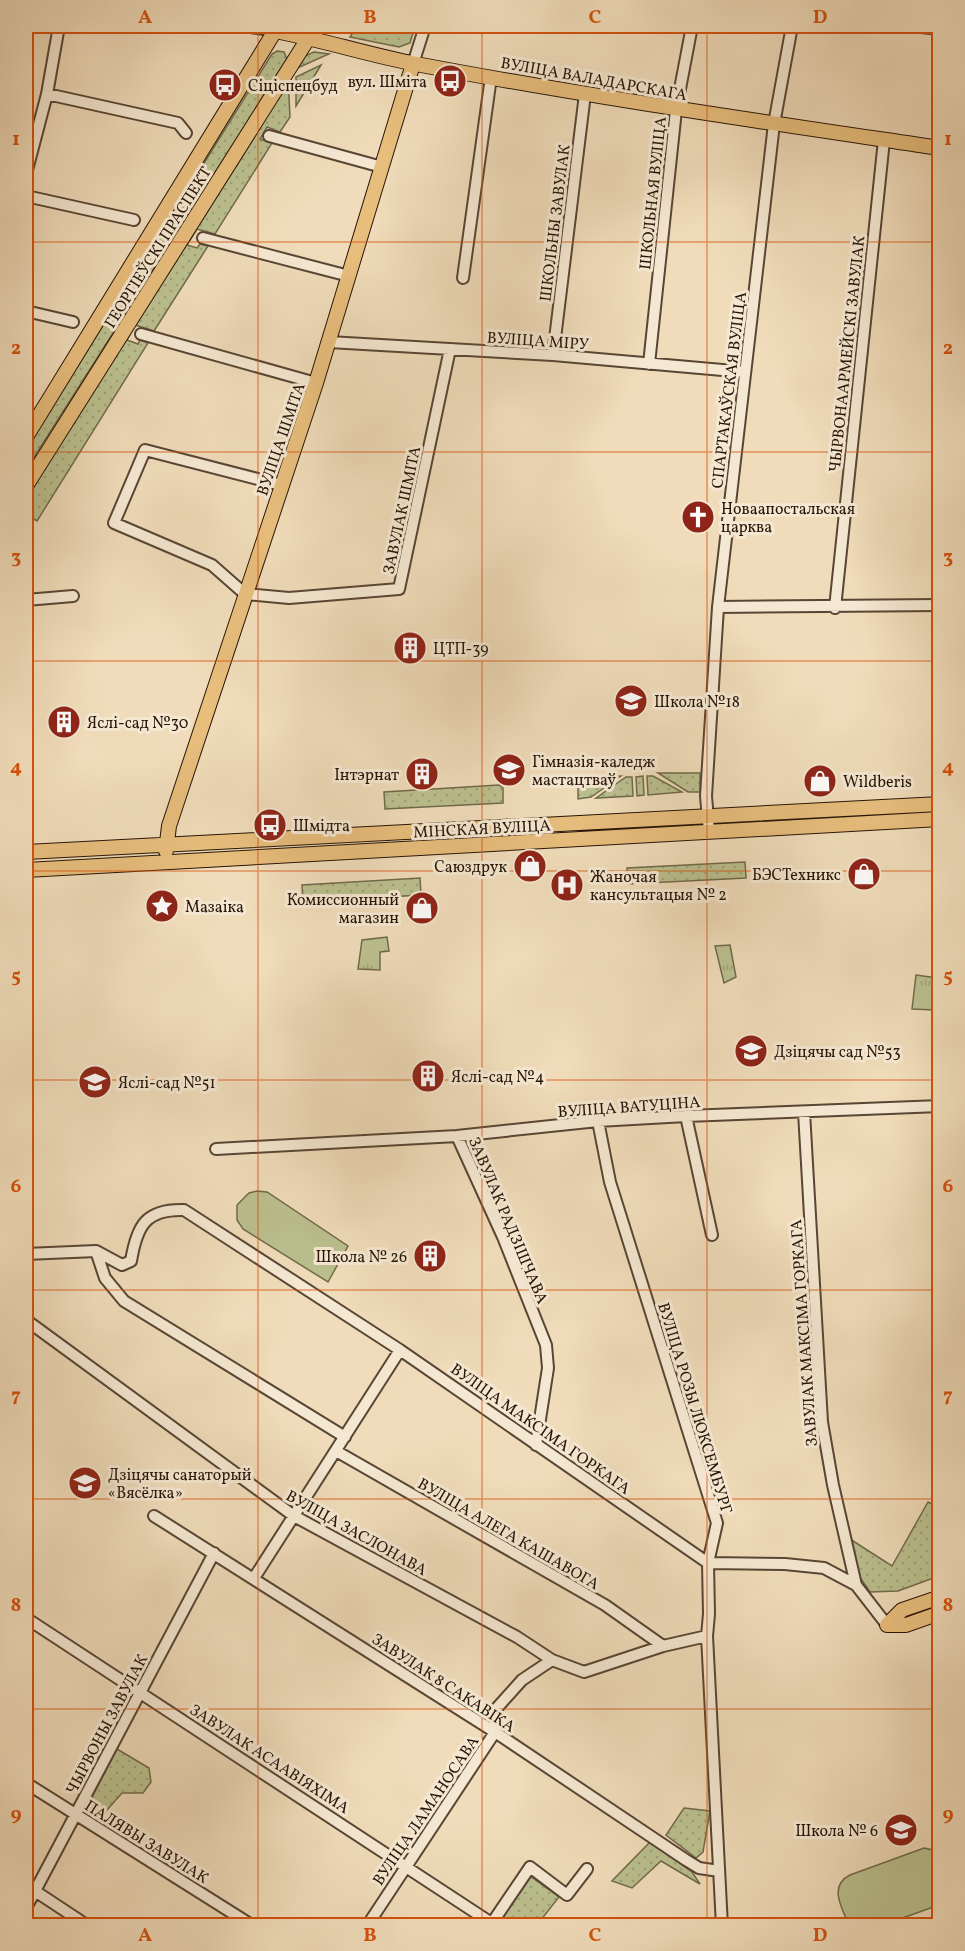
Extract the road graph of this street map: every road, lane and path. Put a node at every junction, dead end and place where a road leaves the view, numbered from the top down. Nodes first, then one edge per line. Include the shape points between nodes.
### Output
1 (58, 26) edge
2 (245, 26) edge
3 (425, 26) edge
4 (692, 26) edge
5 (792, 26) edge
6 (912, 26) edge
7 (277, 28) edge
8 (939, 29) edge
9 (313, 31) edge
10 (413, 64) junction
11 (491, 77) junction
12 (47, 94) junction
13 (585, 94) junction
14 (676, 110) junction
15 (774, 124) junction
16 (186, 133) dead end
17 (269, 136) dead end
18 (884, 140) junction
19 (939, 148) edge
20 (382, 167) junction
21 (26, 174) edge
22 (26, 196) edge
23 (134, 220) dead end
24 (203, 238) dead end
25 (350, 276) junction
26 (463, 278) dead end
27 (26, 311) edge
28 (73, 322) dead end
29 (141, 334) dead end
30 (329, 342) junction
31 (450, 349) junction
32 (553, 355) junction
33 (649, 364) junction
34 (746, 372) junction
35 (316, 383) junction
36 (26, 436) edge
37 (281, 485) junction
38 (26, 486) edge
39 (245, 594) junction
40 (74, 596) dead end
41 (26, 600) edge
42 (718, 606) junction
43 (939, 606) edge
44 (835, 608) junction
45 (939, 804) edge
46 (708, 815) junction
47 (939, 819) edge
48 (709, 831) junction
49 (166, 844) junction
50 (26, 852) edge
51 (166, 862) junction
52 (26, 870) edge
53 (939, 1106) edge
54 (804, 1112) junction
55 (686, 1116) junction
56 (598, 1121) junction
57 (457, 1136) junction
58 (216, 1149) dead end
59 (712, 1235) dead end
60 (96, 1251) junction
61 (26, 1254) edge
62 (26, 1320) edge
63 (400, 1350) junction
64 (345, 1437) junction
65 (536, 1445) junction
66 (336, 1451) junction
67 (154, 1516) dead end
68 (294, 1516) junction
69 (214, 1553) junction
70 (708, 1563) junction
71 (254, 1578) junction
72 (856, 1585) junction
73 (939, 1597) edge
74 (939, 1613) edge
75 (26, 1618) edge
76 (887, 1625) junction
77 (706, 1636) junction
78 (663, 1646) junction
79 (552, 1660) junction
80 (140, 1690) junction
81 (495, 1732) junction
82 (26, 1783) edge
83 (76, 1814) junction
84 (406, 1865) junction
85 (587, 1869) dead end
86 (719, 1871) junction
87 (35, 1891) junction
88 (26, 1908) edge
89 (494, 1924) edge
90 (88, 1926) edge
91 (253, 1926) edge
92 (367, 1926) edge
93 (722, 1926) edge

1 - 12 street
2 - 7 street, ВУЛІЦА ВАЛАДАРСКАГА
3 - 10 street, ВУЛІЦА ШМІТА
4 - 14 street, ШКОЛЬНАЯ ВУЛІЦА
5 - 15 street, СПАРТАКАЎСКАЯ ВУЛІЦА
6 - 8 street
7 - 9 main road, ВУЛІЦА ВАЛАДАРСКАГА
7 - 36 main road, ГЕОРГІЕЎСКІ ПРАСПЕКТ
9 - 10 main road, ВУЛІЦА ВАЛАДАРСКАГА
9 - 38 main road, ГЕОРГІЕЎСКІ ПРАСПЕКТ
10 - 11 main road, ВУЛІЦА ВАЛАДАРСКАГА
10 - 20 main road, ВУЛІЦА ШМІТА
11 - 13 main road, ВУЛІЦА ВАЛАДАРСКАГА
11 - 26 street
12 - 16 street via 178,123
12 - 21 street
13 - 14 main road, ВУЛІЦА ВАЛАДАРСКАГА
13 - 32 street, ШКОЛЬНЫ ЗАВУЛАК
14 - 15 main road, ВУЛІЦА ВАЛАДАРСКАГА
14 - 33 street, ШКОЛЬНАЯ ВУЛІЦА
15 - 18 main road, ВУЛІЦА ВАЛАДАРСКАГА
15 - 34 street, СПАРТАКАЎСКАЯ ВУЛІЦА
17 - 20 street
18 - 19 main road, ВУЛІЦА ВАЛАДАРСКАГА
18 - 44 street, ЧЫРВОНААРМЕЙСКІ ЗАВУЛАК
20 - 25 main road, ВУЛІЦА ШМІТА
22 - 23 street
24 - 25 street
25 - 30 main road, ВУЛІЦА ШМІТА
27 - 28 street
29 - 35 street
30 - 31 street, ВУЛІЦА МІРУ
30 - 35 main road, ВУЛІЦА ШМІТА
31 - 32 street, ВУЛІЦА МІРУ
31 - 39 street, ЗАВУЛАК ШМІТА via 399,589 289,598
32 - 33 street, ВУЛІЦА МІРУ
33 - 34 street, ВУЛІЦА МІРУ
34 - 42 street, СПАРТАКАЎСКАЯ ВУЛІЦА
35 - 37 main road, ВУЛІЦА ШМІТА
37 - 39 main road, ВУЛІЦА ШМІТА
37 - 39 street via 145,450 114,524 212,565
39 - 49 main road, ВУЛІЦА ШМІТА
40 - 41 street
42 - 44 street
42 - 46 street, СПАРТАКАЎСКАЯ ВУЛІЦА
43 - 44 street
45 - 46 main road, МІНСКАЯ ВУЛІЦА
46 - 48 street, СПАРТАКАЎСКАЯ ВУЛІЦА
46 - 49 main road, МІНСКАЯ ВУЛІЦА
47 - 48 main road, МІНСКАЯ ВУЛІЦА
48 - 51 main road, МІНСКАЯ ВУЛІЦА
49 - 50 main road, МІНСКАЯ ВУЛІЦА
49 - 51 main road, ВУЛІЦА ШМІТА
51 - 52 main road, МІНСКАЯ ВУЛІЦА
53 - 54 street, ВУЛІЦА ВАТУЦІНА
54 - 55 street, ВУЛІЦА ВАТУЦІНА
54 - 72 street, ЗАВУЛАК МАКСІМА ГОРКАГА via 822,1422
55 - 56 street, ВУЛІЦА ВАТУЦІНА
55 - 59 street
56 - 57 street, ВУЛІЦА ВАТУЦІНА
56 - 70 street, ВУЛІЦА РОЗЫ ЛЮКСЕМБУРГ via 610,1182 717,1523
57 - 58 street, ЗАВУЛАК РАДЗІШЧАВА
57 - 65 street, ЗАВУЛАК РАДЗІШЧАВА via 546,1344 548,1368
60 - 61 street
60 - 63 street, ВУЛІЦА МАКСІМА ГОРКАГА via 122,1265 131,1261 145,1222 155,1213 184,1210
60 - 64 street via 105,1278 124,1301
62 - 68 street, ВУЛІЦА ЗАСЛОНАВА
63 - 64 street
63 - 65 street, ВУЛІЦА МАКСІМА ГОРКАГА
64 - 66 street
65 - 70 street, ВУЛІЦА МАКСІМА ГОРКАГА
66 - 68 street
66 - 78 street, ВУЛІЦА АЛЕГА КАШАВОГА via 605,1605
67 - 69 street, ЗАВУЛАК 8 САКАВІКА
68 - 71 street
68 - 79 street, ВУЛІЦА ЗАСЛОНАВА via 517,1637
69 - 71 street, ЗАВУЛАК 8 САКАВІКА
69 - 80 street, ЧЫРВОНЫ ЗАВУЛАК
70 - 72 street via 824,1568
70 - 77 street, ВУЛІЦА РОЗЫ ЛЮКСЕМБУРГ
71 - 81 street, ЗАВУЛАК 8 САКАВІКА
72 - 76 street
73 - 76 main road via 902,1611
74 - 76 main road via 906,1625
75 - 80 street, ЗАВУЛАК АСААВІЯХІМА
77 - 78 street, ВУЛІЦА ЗАСЛОНАВА
77 - 86 street, ВУЛІЦА РОЗЫ ЛЮКСЕМБУРГ
78 - 79 street, ВУЛІЦА ЗАСЛОНАВА via 584,1672
79 - 81 street, ВУЛІЦА ЛАМАНОСАВА via 522,1680 496,1709
80 - 83 street, ЧЫРВОНЫ ЗАВУЛАК
80 - 84 street, ЗАВУЛАК АСААВІЯХІМА
81 - 84 street, ВУЛІЦА ЛАМАНОСАВА
81 - 86 street, ЗАВУЛАК 8 САКАВІКА via 686,1860 699,1868
82 - 83 street, ПАЛЯВЫ ЗАВУЛАК
83 - 87 street, ЧЫРВОНЫ ЗАВУЛАК
83 - 91 street, ПАЛЯВЫ ЗАВУЛАК
84 - 89 street, ЗАВУЛАК АСААВІЯХІМА
84 - 92 street, ВУЛІЦА ЛАМАНОСАВА
85 - 89 street via 567,1895 530,1867
86 - 93 street, ВУЛІЦА РОЗЫ ЛЮКСЕМБУРГ
87 - 88 street, ЧЫРВОНЫ ЗАВУЛАК
87 - 90 street

